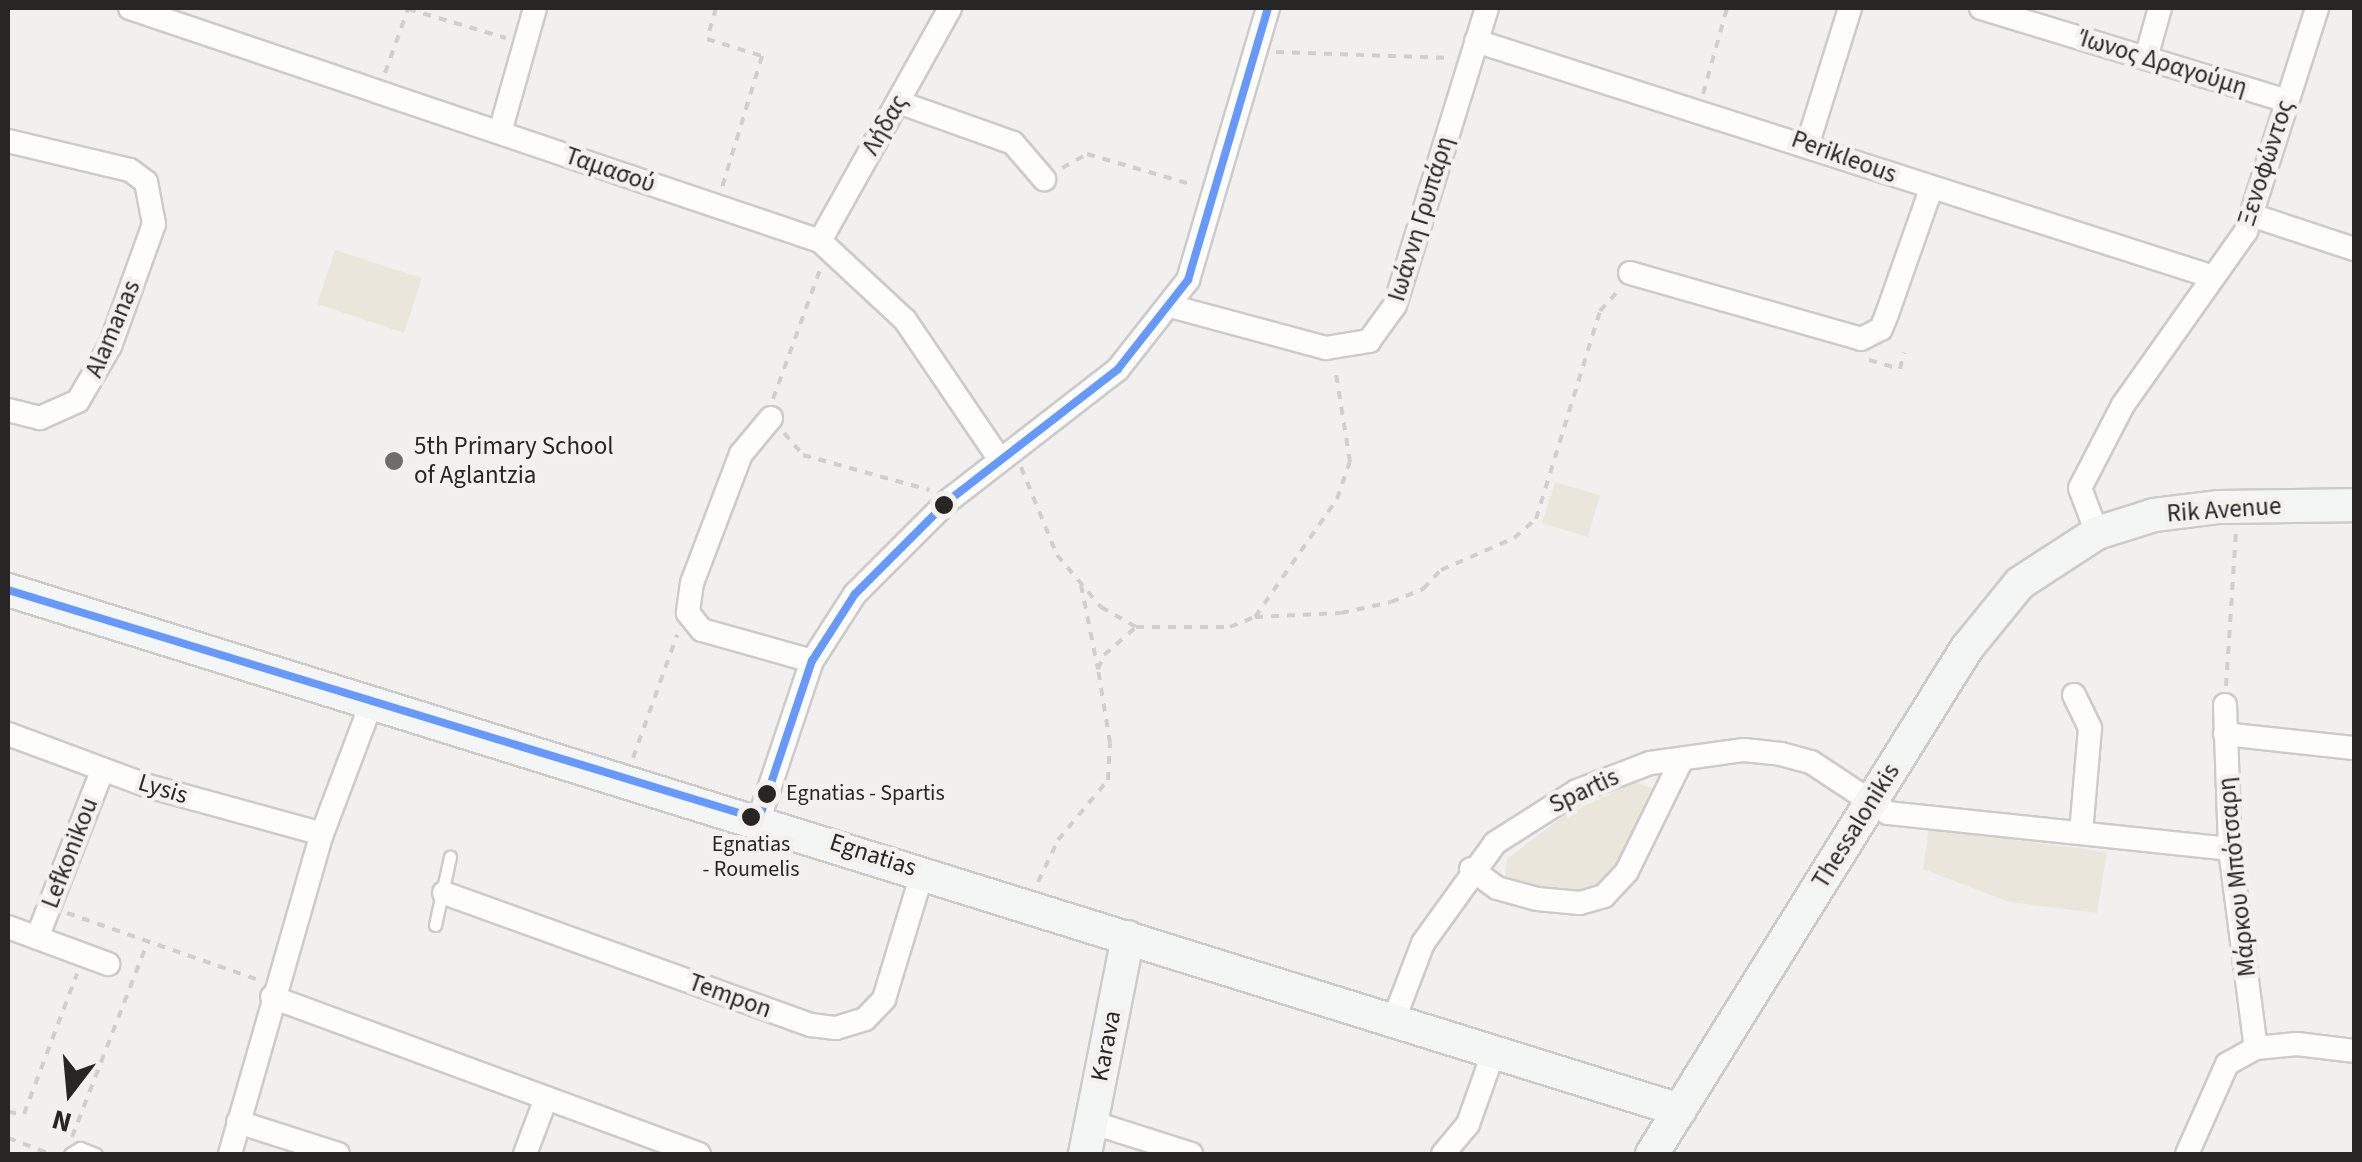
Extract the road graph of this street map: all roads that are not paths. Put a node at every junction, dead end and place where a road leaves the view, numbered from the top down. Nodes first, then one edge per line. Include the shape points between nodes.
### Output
1 (130, 8) edge
2 (535, 8) edge
3 (950, 8) edge
4 (1487, 8) edge
5 (1850, 8) edge
6 (1981, 8) edge
7 (2160, 8) edge
8 (2317, 8) edge
9 (1261, 9) edge
10 (1474, 50) junction
11 (2146, 58) junction
12 (2287, 100) junction
13 (898, 102) junction
14 (500, 132) junction
15 (8, 141) edge
16 (1808, 143) junction
17 (1044, 179) road end
18 (1931, 189) junction
19 (2251, 215) junction
20 (824, 245) junction
21 (2354, 249) edge
22 (2210, 276) junction
23 (1633, 280) road end
24 (1170, 306) junction
25 (8, 410) edge
26 (771, 418) road end
27 (1007, 454) junction
28 (2354, 505) edge
29 (2097, 533) junction
30 (8, 590) edge
31 (812, 662) junction
32 (2074, 695) dead end
33 (372, 704) junction
34 (2224, 704) road end
35 (8, 734) edge
36 (2225, 734) junction
37 (2354, 748) edge
38 (1682, 758) junction
39 (103, 769) junction
40 (1873, 799) junction
41 (759, 819) junction
42 (2081, 833) junction
43 (322, 834) junction
44 (2230, 849) junction
45 (450, 857) dead end
46 (1472, 870) junction
47 (923, 871) junction
48 (444, 893) junction
49 (435, 925) dead end
50 (8, 927) edge
51 (1128, 937) junction
52 (37, 938) junction
53 (108, 964) dead end
54 (273, 992) junction
55 (1394, 1019) junction
56 (2256, 1048) junction
57 (1494, 1050) junction
58 (2354, 1051) edge
59 (545, 1101) junction
60 (1680, 1110) junction
61 (238, 1122) junction
62 (1091, 1122) junction
63 (67, 1154) edge
64 (96, 1154) edge
65 (230, 1154) edge
66 (338, 1154) edge
67 (525, 1154) edge
68 (700, 1154) edge
69 (1085, 1154) edge
70 (1190, 1154) edge
71 (1443, 1154) edge
72 (1652, 1154) edge
73 (2186, 1154) edge

1 - 14 street, Ταμασού
2 - 14 street
3 - 13 street, Λήδας
4 - 10 street, Ιωάννη Γρυπάρη
5 - 16 street
6 - 11 street, Ίωνος Δραγούμη
7 - 11 street
8 - 12 street, Ξενοφώντος
9 - 24 street via 1218,192 1188,280
10 - 16 street, Perikleous
10 - 24 street, Ιωάννη Γρυπάρη via 1396,306 1369,341 1326,348
11 - 12 street, Ίωνος Δραγούμη
12 - 19 street, Ξενοφώντος
13 - 17 street via 1013,143
13 - 20 street, Λήδας
14 - 20 street, Ταμασού
15 - 25 street, Alamanas via 130,170 146,182 154,224 94,380 61,414 40,418
16 - 18 street, Perikleous
18 - 22 street, Perikleous
18 - 23 street via 1888,314 1861,339
19 - 21 street
19 - 22 street, Ξενοφώντος
20 - 27 street, Ταμασού via 906,320
22 - 29 street, Ξενοφώντος via 2086,474 2079,494
24 - 27 street via 1118,369
26 - 31 street via 741,454 692,584 688,613 702,630
27 - 31 street via 888,554
28 - 29 street, Rik Avenue via 2154,516
29 - 40 street, Thessalonikis via 2048,561 2003,600
30 - 33 street, Egnatias
31 - 41 street
32 - 42 street via 2090,728
33 - 41 street, Egnatias
33 - 43 street
34 - 36 street, Μάρκου Μπότσαρη
35 - 39 street, Lysis
36 - 37 street
36 - 44 street, Μάρκου Μπότσαρη
38 - 40 street, Spartis via 1744,750 1781,754 1811,762
38 - 46 street, Spartis via 1577,791 1496,843
38 - 46 street via 1627,871 1604,896 1537,899 1498,888
39 - 43 street, Lysis
39 - 52 street, Lefkonikou
40 - 42 street, Spartis via 1888,813
40 - 60 street, Thessalonikis
41 - 47 street, Egnatias
42 - 44 street, Spartis
43 - 54 street
44 - 56 street, Μάρκου Μπότσαρη
45 - 48 lane
46 - 55 street, Spartis via 1413,964
47 - 48 street, Tempon via 884,998 865,1019 836,1028
47 - 51 street, Egnatias
48 - 49 lane
50 - 52 street, Lefkonikou
51 - 55 street, Egnatias
51 - 62 street, Karava
52 - 53 street, Lefkonikou
54 - 59 street
54 - 61 street
55 - 57 street, Egnatias
56 - 58 street via 2297,1044
56 - 73 street via 2226,1064
57 - 60 street, Egnatias
57 - 71 street via 1468,1124
59 - 67 street
59 - 68 street
60 - 72 street, Thessalonikis
61 - 65 street
61 - 66 street
62 - 69 street, Karava
62 - 70 street
63 - 64 lane via 80,1148

